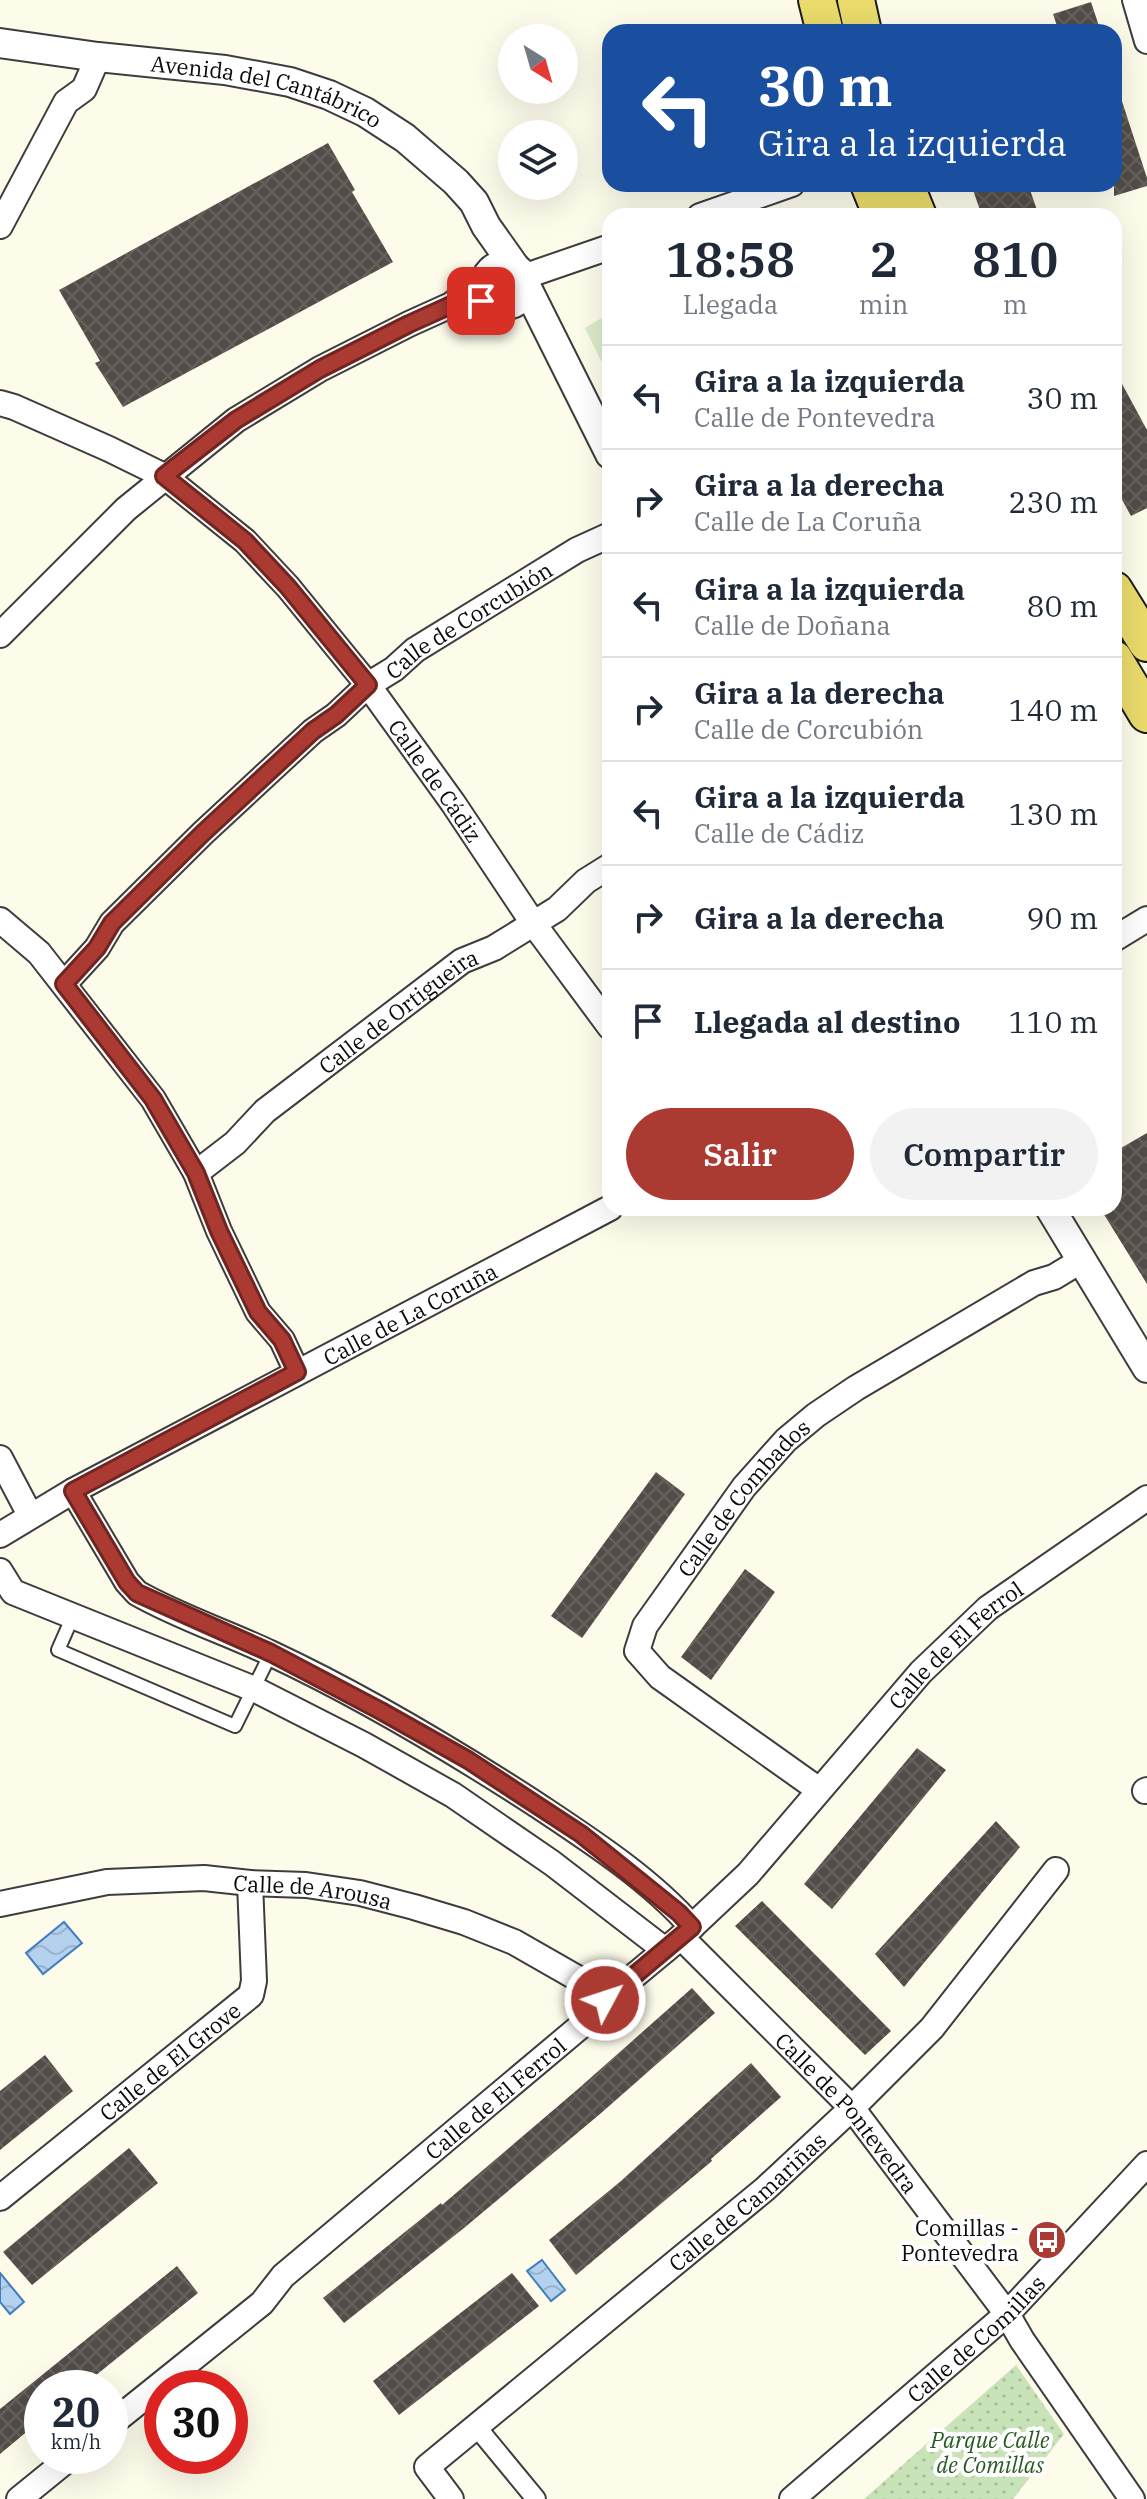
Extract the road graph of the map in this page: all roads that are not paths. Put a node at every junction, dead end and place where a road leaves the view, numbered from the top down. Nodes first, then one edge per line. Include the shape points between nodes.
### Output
1 (817, 0) edge
2 (856, 0) edge
3 (1135, 0) edge
4 (823, 24) edge
5 (861, 24) edge
6 (1147, 41) edge
7 (0, 43) edge
8 (98, 57) junction
9 (769, 192) edge
10 (723, 208) edge
11 (0, 226) edge
12 (602, 249) edge
13 (508, 275) junction
14 (500, 304) junction
15 (451, 305) junction
16 (548, 329) junction
17 (0, 403) edge
18 (602, 438) edge
19 (164, 476) junction
20 (602, 539) edge
21 (1122, 603) edge
22 (0, 635) edge
23 (1147, 643) edge
24 (1122, 672) edge
25 (368, 685) junction
26 (1147, 714) edge
27 (602, 871) edge
28 (1147, 919) edge
29 (0, 920) edge
30 (533, 923) junction
31 (1122, 934) edge
32 (64, 984) junction
33 (602, 1016) edge
34 (196, 1173) junction
35 (602, 1212) edge
36 (1055, 1216) edge
37 (1082, 1260) junction
38 (1147, 1368) edge
39 (297, 1372) junction
40 (0, 1458) edge
41 (73, 1491) junction
42 (1147, 1498) edge
43 (30, 1515) junction
44 (0, 1535) edge
45 (0, 1571) edge
46 (73, 1616) junction
47 (271, 1653) junction
48 (254, 1689) junction
49 (819, 1790) junction
50 (1056, 1870) dead end
51 (250, 1883) junction
52 (0, 1904) edge
53 (686, 1932) junction
54 (605, 2000) junction
55 (852, 2108) junction
56 (1147, 2164) edge
57 (0, 2198) edge
58 (1007, 2314) junction
59 (128, 2411) edge
60 (475, 2425) junction
61 (50, 2474) edge
62 (19, 2499) edge
63 (451, 2499) edge
64 (536, 2499) edge
65 (792, 2499) edge
66 (1132, 2499) edge

1 - 4 main road
2 - 5 main road
3 - 6 street
7 - 8 street, Avenida del Cantábrico
8 - 11 street via 84,89 66,102
8 - 13 street, Avenida del Cantábrico via 290,82 365,112 405,138 474,202
9 - 10 street
12 - 13 street
13 - 14 street via 484,289
13 - 15 street
13 - 16 street, Avenida del Cantábrico
14 - 15 street
14 - 16 street
15 - 19 street via 320,369 236,420
16 - 18 street, Avenida del Cantábrico
17 - 19 street, Calle de Cádiz
19 - 22 street
19 - 25 street, Calle de Cádiz via 245,541
20 - 25 street, Calle de Corcubión via 415,650
21 - 23 main road
24 - 26 main road
25 - 30 street, Calle de Cádiz
25 - 32 street, Calle de Corcubión via 203,833 112,923
27 - 30 street, Calle de Ortigueira
28 - 31 street
29 - 32 street via 39,953
30 - 33 street, Calle de Cádiz
30 - 34 street, Calle de Ortigueira via 462,961 265,1111
32 - 34 street via 153,1099
34 - 39 street via 258,1312 282,1340
35 - 39 street, Calle de La Coruña
36 - 37 street
37 - 38 street
37 - 49 street, Calle de Combados via 856,1388 786,1440 744,1487 645,1626 637,1651 660,1677
39 - 41 street, Calle de La Coruña
40 - 43 street
41 - 43 street, Calle de La Coruña
41 - 47 street, Calle de Pontevedra via 137,1593
42 - 49 street, Calle de El Ferrol via 988,1608 921,1672
43 - 44 street, Calle de La Coruña
45 - 46 street, Calle de Pontevedra via 13,1592
46 - 48 street, Calle de Pontevedra
46 - 48 lane via 58,1650 235,1726
47 - 48 lane
47 - 53 street, Calle de Pontevedra via 468,1760 581,1834 659,1895
48 - 53 street, Calle de Pontevedra via 453,1795 552,1863
49 - 53 street, Calle de El Ferrol via 748,1874
50 - 55 street, Calle de Camariñas via 932,2028
51 - 52 street, Calle de Arousa via 204,1878 107,1882
51 - 54 street, Calle de Arousa via 360,1893 464,1922 557,1965
51 - 57 street, Calle de El Grove via 251,1995
53 - 54 street, Calle de El Ferrol
53 - 55 street, Calle de Pontevedra
54 - 59 street, Calle de El Ferrol via 588,2020 283,2276 262,2303
55 - 58 street, Calle de Pontevedra
55 - 60 street, Calle de Camariñas via 765,2189
56 - 58 street, Calle de Comillas
58 - 65 street, Calle de Comillas
58 - 66 street, Calle de Pontevedra
60 - 63 street, Calle de Camariñas via 427,2467
60 - 64 street
61 - 62 street

